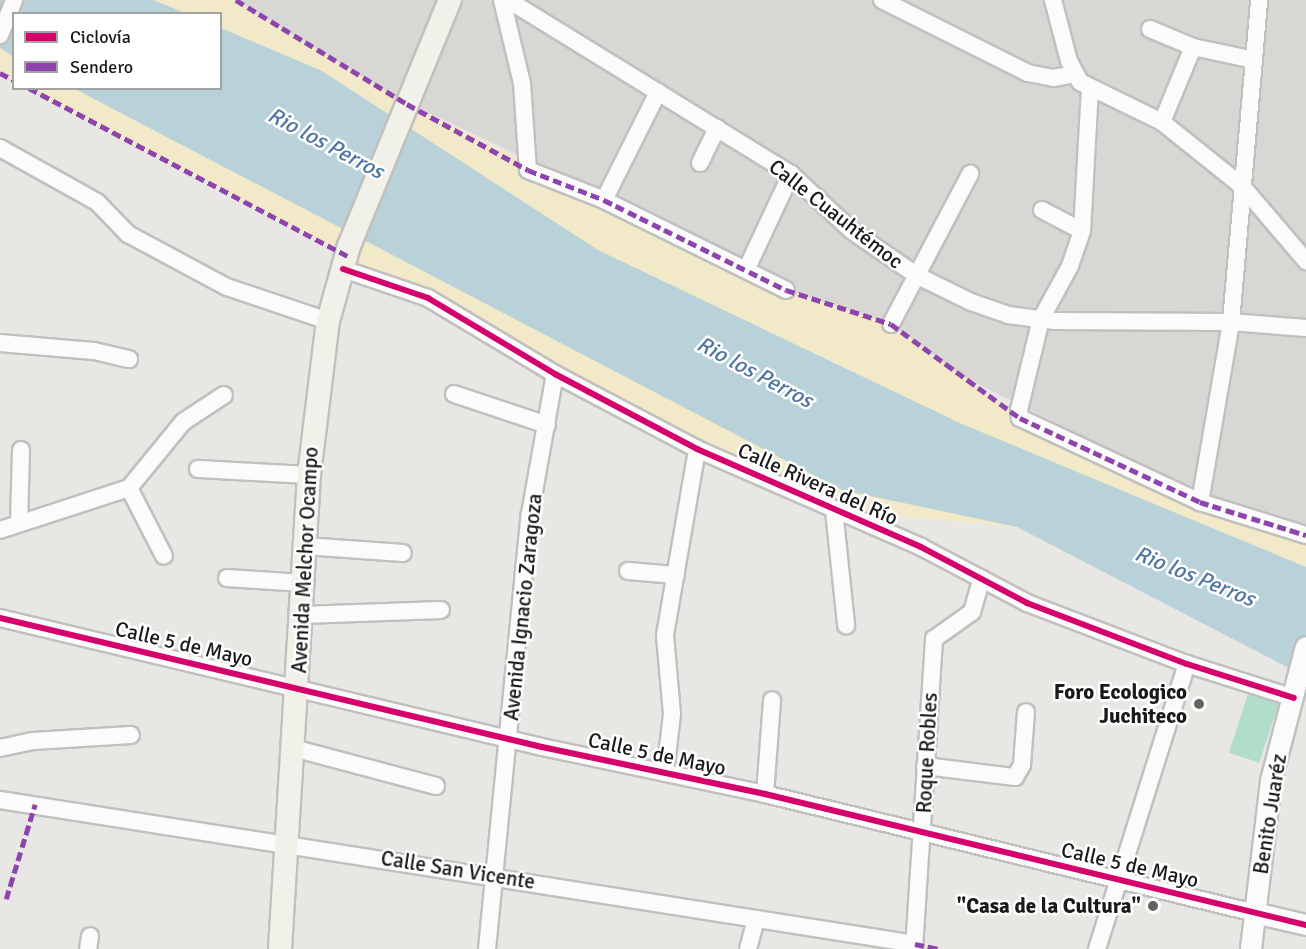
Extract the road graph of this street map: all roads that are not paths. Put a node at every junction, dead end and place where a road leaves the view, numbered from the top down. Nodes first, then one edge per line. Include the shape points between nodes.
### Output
1 (14, 0) edge
2 (450, 0) edge
3 (502, 0) edge
4 (508, 0) edge
5 (882, 0) edge
6 (1053, 0) edge
7 (1259, 0) edge
8 (3, 28) edge
9 (1150, 29) dead end
10 (1192, 47) junction
11 (1254, 60) junction
12 (1075, 74) junction
13 (1090, 88) junction
14 (658, 92) junction
15 (1162, 122) junction
16 (717, 128) junction
17 (0, 148) edge
18 (700, 163) dead end
19 (791, 174) junction
20 (969, 174) dead end
21 (1242, 186) junction
22 (604, 200) junction
23 (1042, 210) dead end
24 (1082, 231) junction
25 (1306, 261) edge
26 (747, 268) junction
27 (343, 269) junction
28 (916, 276) junction
29 (786, 290) dead end
30 (1041, 319) junction
31 (328, 321) junction
32 (1231, 322) junction
33 (891, 324) dead end
34 (1306, 328) edge
35 (0, 343) edge
36 (129, 359) dead end
37 (555, 374) junction
38 (454, 394) dead end
39 (224, 395) dead end
40 (546, 426) junction
41 (697, 449) junction
42 (21, 450) dead end
43 (198, 469) dead end
44 (309, 475) junction
45 (129, 488) junction
46 (1200, 502) junction
47 (834, 510) junction
48 (19, 523) junction
49 (0, 530) edge
50 (1306, 534) edge
51 (304, 546) junction
52 (403, 553) dead end
53 (164, 556) dead end
54 (628, 571) dead end
55 (676, 575) junction
56 (227, 578) dead end
57 (982, 578) junction
58 (303, 583) junction
59 (441, 610) dead end
60 (302, 615) junction
61 (0, 618) edge
62 (846, 625) dead end
63 (1306, 646) edge
64 (1187, 664) junction
65 (298, 687) junction
66 (1294, 698) junction
67 (772, 700) dead end
68 (1026, 712) dead end
69 (131, 735) dead end
70 (510, 739) junction
71 (0, 748) edge
72 (293, 748) junction
73 (925, 766) junction
74 (665, 773) junction
75 (436, 786) dead end
76 (765, 794) junction
77 (0, 800) edge
78 (924, 835) junction
79 (284, 842) junction
80 (496, 876) junction
81 (1117, 878) junction
82 (1255, 913) junction
83 (756, 919) junction
84 (1306, 925) edge
85 (915, 946) edge
86 (280, 949) edge
87 (488, 949) edge
88 (748, 949) edge
89 (1097, 949) edge
90 (1251, 949) edge

1 - 8 street
2 - 27 main road, Avenida Melchor Ocampo
3 - 22 street via 522,83 528,170
4 - 14 street, Calle Cuauhtémoc
5 - 12 street via 1028,73 1053,78
6 - 12 street
7 - 11 street
9 - 10 street
10 - 11 street
10 - 15 street
11 - 21 street
12 - 13 street
13 - 15 street
13 - 24 street
14 - 16 street, Calle Cuauhtémoc
14 - 22 street
15 - 21 street
16 - 18 street
16 - 19 street, Calle Cuauhtémoc
17 - 31 street via 97,202 128,234 227,287
19 - 26 street
19 - 28 street, Calle Cuauhtémoc via 852,231
20 - 28 street
21 - 25 street
21 - 32 street
22 - 26 street
23 - 24 street
24 - 30 street via 1070,266
26 - 29 street
27 - 31 main road, Avenida Melchor Ocampo
27 - 37 street, Calle Rivera del Río via 428,298
28 - 30 street, Calle Cuauhtémoc via 1008,315
28 - 33 street
30 - 32 street, Calle Cuauhtémoc
30 - 46 street via 1020,418
31 - 44 main road, Avenida Melchor Ocampo
32 - 34 street, Calle Cuauhtémoc
32 - 46 street
35 - 36 street via 94,351
37 - 40 street, Avenida Ignacio Zaragoza
37 - 41 street, Calle Rivera del Río
38 - 40 street
39 - 45 street via 183,422
40 - 70 street, Avenida Ignacio Zaragoza via 531,514
41 - 47 street, Calle Rivera del Río
41 - 55 street
42 - 48 street
43 - 44 street
44 - 51 main road, Avenida Melchor Ocampo
45 - 48 street
45 - 53 street
46 - 50 street
47 - 57 street, Calle Rivera del Río
47 - 62 street
48 - 49 street
51 - 52 street
51 - 58 main road, Avenida Melchor Ocampo
54 - 55 street
55 - 74 street via 666,635 672,714
56 - 58 street
57 - 64 street, Calle Rivera del Río via 1027,603
57 - 73 street, Roque Robles via 972,612 934,639
58 - 60 main road, Avenida Melchor Ocampo
59 - 60 street
60 - 65 main road, Avenida Melchor Ocampo
61 - 65 street, Calle 5 de Mayo
63 - 66 street, Benito Juaréz
64 - 66 street, Calle Rivera del Río
64 - 81 street
65 - 70 street, Calle 5 de Mayo
65 - 72 main road, Avenida Melchor Ocampo
66 - 82 street, Benito Juaréz via 1271,781
67 - 76 street
68 - 73 street via 1022,765 1015,777
69 - 71 street via 33,741
70 - 74 street, Calle 5 de Mayo
70 - 80 street, Avenida Ignacio Zaragoza
72 - 75 street
72 - 79 main road, Avenida Melchor Ocampo
73 - 78 street, Roque Robles
74 - 76 street, Calle 5 de Mayo
76 - 78 street, Calle 5 de Mayo
77 - 79 street, Calle San Vicente
78 - 81 street, Calle 5 de Mayo
78 - 85 street, Roque Robles
79 - 80 street, Calle San Vicente
79 - 86 main road, Avenida Melchor Ocampo
80 - 83 street, Calle San Vicente
80 - 87 street, Avenida Ignacio Zaragoza
81 - 82 street, Calle 5 de Mayo
81 - 89 street
82 - 84 street, Calle 5 de Mayo
82 - 90 street, Benito Juaréz
83 - 85 street, Calle San Vicente
83 - 88 street

